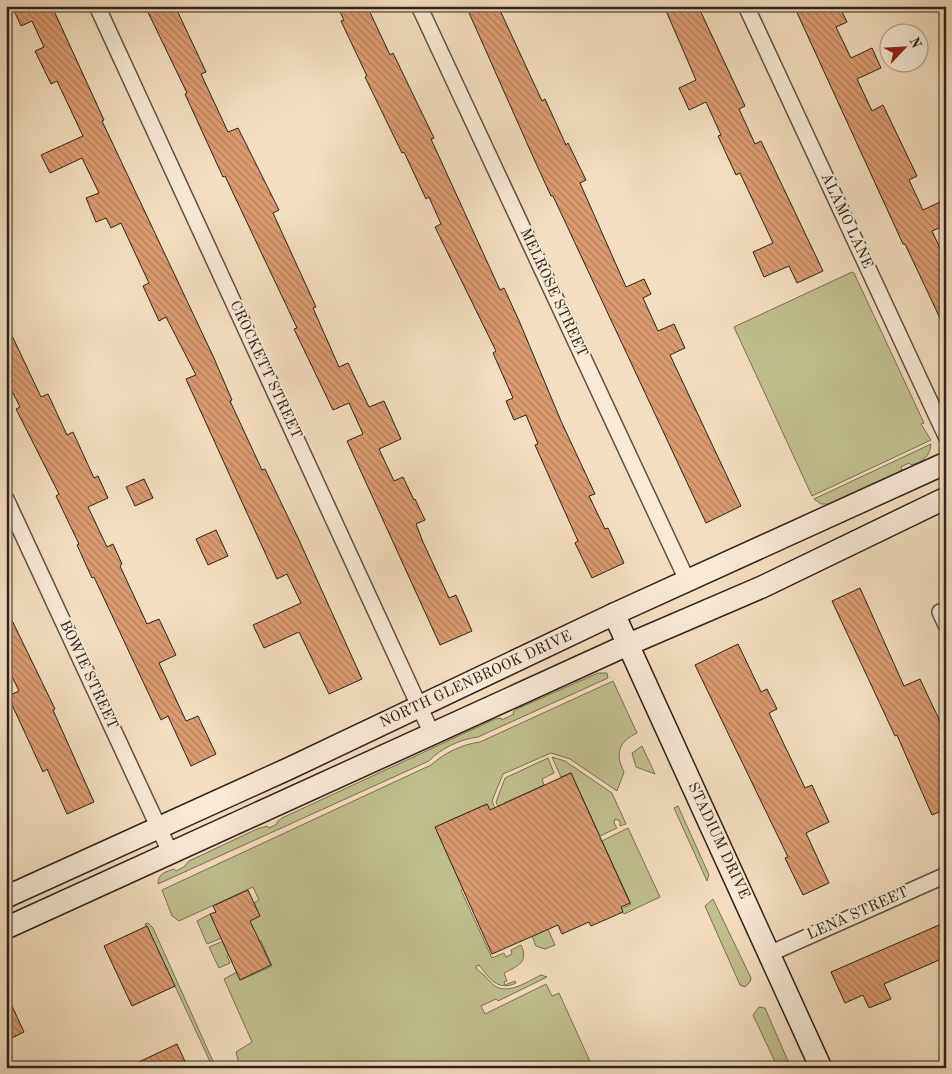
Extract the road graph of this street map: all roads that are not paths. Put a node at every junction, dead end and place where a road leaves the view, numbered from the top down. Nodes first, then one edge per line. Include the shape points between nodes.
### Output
1 (97, 6) edge
2 (419, 6) edge
3 (746, 6) edge
4 (946, 436) edge
5 (946, 463) edge
6 (6, 498) edge
7 (946, 498) edge
8 (687, 580) junction
9 (614, 614) junction
10 (627, 645) junction
11 (420, 706) junction
12 (432, 734) junction
13 (158, 826) junction
14 (170, 852) junction
15 (946, 875) edge
16 (6, 898) edge
17 (6, 928) edge
18 (769, 954) junction
19 (821, 1068) edge

1 - 11 street, CROCKETT STREET
2 - 8 street, MELROSE STREET
3 - 4 street, ALAMO LANE
5 - 8 main road, NORTH GLENBROOK DRIVE
6 - 13 street, BOWIE STREET
7 - 10 main road, NORTH GLENBROOK DRIVE via 762,586
8 - 9 main road, NORTH GLENBROOK DRIVE
9 - 10 main road, STADIUM DRIVE
9 - 11 main road, NORTH GLENBROOK DRIVE
10 - 12 main road, NORTH GLENBROOK DRIVE
10 - 18 main road, STADIUM DRIVE
11 - 12 street, CROCKETT STREET
11 - 13 main road, NORTH GLENBROOK DRIVE
12 - 14 main road, NORTH GLENBROOK DRIVE
13 - 14 street, BOWIE STREET
13 - 16 main road, NORTH GLENBROOK DRIVE
14 - 17 main road, NORTH GLENBROOK DRIVE
15 - 18 street, LENA STREET
18 - 19 main road, STADIUM DRIVE

